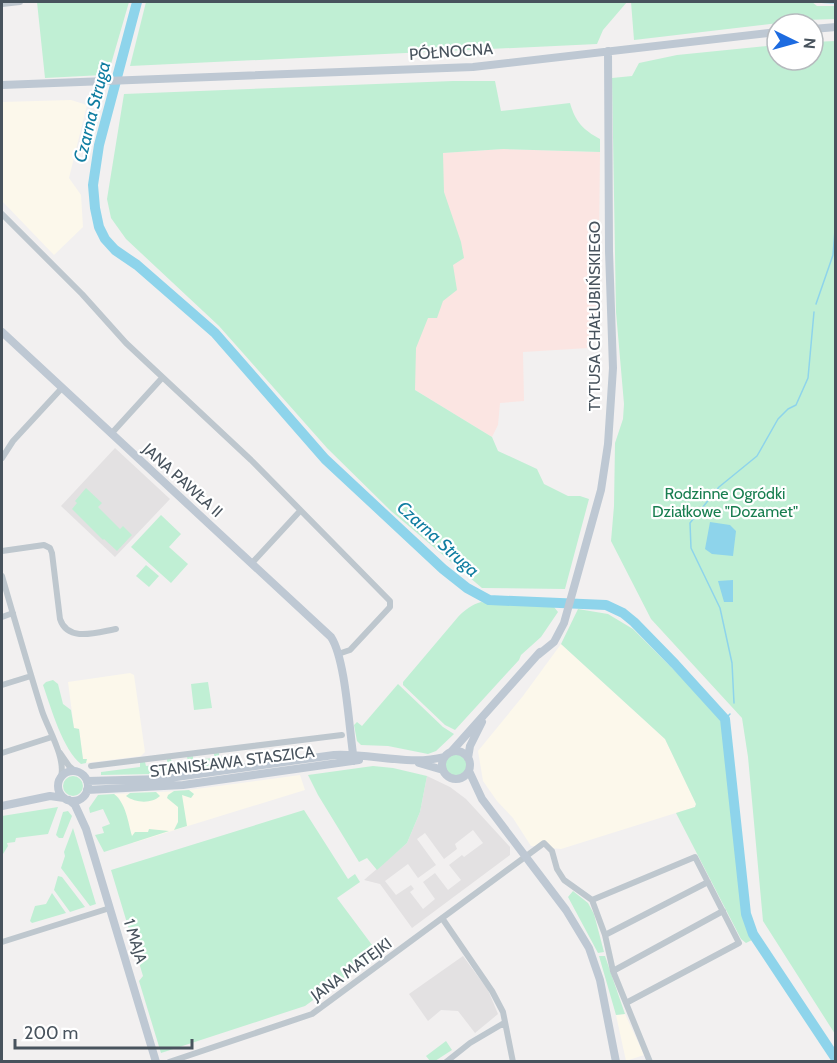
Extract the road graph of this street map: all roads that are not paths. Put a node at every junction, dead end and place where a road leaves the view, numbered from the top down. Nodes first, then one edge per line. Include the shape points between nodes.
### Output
1 (20, 2) edge
2 (2, 4) edge
3 (765, 33) edge
4 (608, 51) junction
5 (2, 85) edge
6 (2, 214) edge
7 (2, 332) edge
8 (162, 378) junction
9 (61, 388) junction
10 (111, 434) junction
11 (2, 458) edge
12 (300, 511) junction
13 (2, 551) edge
14 (252, 563) junction
15 (2, 576) edge
16 (13, 613) junction
17 (2, 617) edge
18 (116, 629) dead end
19 (338, 654) junction
20 (32, 676) junction
21 (2, 685) edge
22 (488, 713) junction
23 (342, 735) dead end
24 (52, 737) junction
25 (55, 744) junction
26 (2, 753) edge
27 (448, 755) junction
28 (353, 757) junction
29 (468, 758) junction
30 (407, 759) junction
31 (91, 766) dead end
32 (443, 770) junction
33 (75, 771) junction
34 (469, 771) junction
35 (457, 779) junction
36 (59, 781) junction
37 (86, 788) junction
38 (31, 799) junction
39 (67, 799) junction
40 (482, 799) junction
41 (2, 806) edge
42 (86, 829) junction
43 (527, 855) junction
44 (708, 882) junction
45 (592, 900) junction
46 (110, 908) junction
47 (723, 911) junction
48 (442, 918) junction
49 (605, 935) junction
50 (2, 942) edge
51 (613, 971) junction
52 (626, 1003) junction
53 (504, 1023) junction
54 (156, 1062) edge
55 (168, 1062) edge
56 (446, 1062) edge
57 (513, 1062) edge
58 (616, 1062) edge
59 (650, 1062) edge

1 - 2 street
3 - 4 street, PÓŁNOCNA
4 - 5 street, PÓŁNOCNA via 473,67
4 - 22 street, TYTUSA CHAŁUBIŃSKIEGO via 613,384 602,488 560,633
6 - 8 street
7 - 9 street, JANA PAWŁA II
8 - 10 street
8 - 12 street
9 - 10 street, JANA PAWŁA II
9 - 11 street
10 - 14 street, JANA PAWŁA II
12 - 14 street
12 - 19 street via 391,603 350,650
13 - 18 street via 44,545 50,548 60,619 65,628 76,635
14 - 19 street, JANA PAWŁA II via 323,628
15 - 16 street
16 - 17 street
16 - 20 street
19 - 28 street
20 - 21 street
20 - 24 street
22 - 27 street, TYTUSA CHAŁUBIŃSKIEGO
22 - 29 street, TYTUSA CHAŁUBIŃSKIEGO via 470,746
23 - 31 street
24 - 25 street
24 - 26 street
25 - 33 street
25 - 36 street via 62,766
27 - 29 street via 459,752
27 - 30 street, STANISŁAWA STASZICA
27 - 32 street
28 - 30 street, STANISŁAWA STASZICA
28 - 37 street, STANISŁAWA STASZICA via 183,785
29 - 34 street
30 - 32 street, STANISŁAWA STASZICA
32 - 35 street via 448,777
33 - 36 street via 67,772
33 - 37 street via 83,774
34 - 35 street
34 - 40 street
35 - 40 street
36 - 38 street
36 - 39 street via 60,792
37 - 39 street via 78,800
37 - 42 street, 1 MAJA via 82,803
38 - 39 street
38 - 41 street
39 - 42 street, 1 MAJA via 75,805
40 - 43 street
42 - 46 street, 1 MAJA
43 - 45 street via 544,843 549,846 564,880
43 - 48 street, JANA MATEJKI
43 - 58 street via 589,948 600,980
44 - 45 street via 695,857
44 - 47 street
44 - 49 street
45 - 49 street
46 - 50 street
46 - 54 street, 1 MAJA
47 - 51 street
47 - 52 street via 739,943
48 - 53 street via 492,990
48 - 55 street, JANA MATEJKI via 312,1014
49 - 51 street
51 - 52 street
52 - 59 street
53 - 56 street via 470,1042
53 - 57 street

